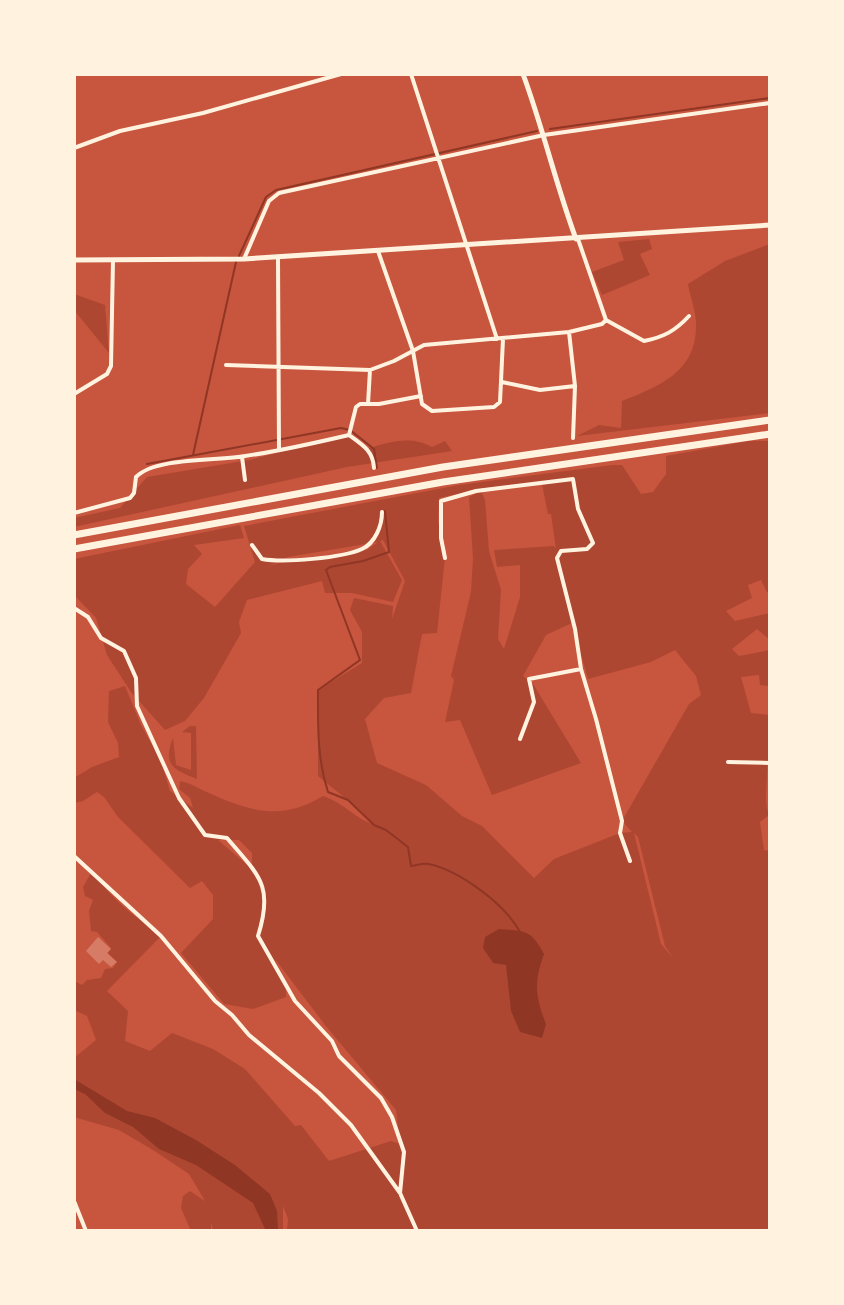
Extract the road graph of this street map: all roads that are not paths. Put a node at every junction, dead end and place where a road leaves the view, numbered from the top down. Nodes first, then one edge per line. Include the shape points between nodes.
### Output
1 (341, 74) edge
2 (411, 74) edge
3 (523, 74) edge
4 (770, 103) edge
5 (544, 135) junction
6 (74, 148) edge
7 (436, 155) junction
8 (770, 225) edge
9 (577, 239) junction
10 (466, 247) junction
11 (378, 251) junction
12 (278, 257) junction
13 (239, 259) junction
14 (74, 260) edge
15 (113, 260) junction
16 (689, 316) dead end
17 (606, 320) junction
18 (569, 332) junction
19 (500, 339) junction
20 (413, 351) junction
21 (226, 365) dead end
22 (279, 368) junction
23 (370, 370) junction
24 (501, 382) junction
25 (575, 386) junction
26 (74, 394) edge
27 (421, 396) junction
28 (368, 404) junction
29 (766, 421) edge
30 (767, 434) edge
31 (349, 435) junction
32 (573, 438) dead end
33 (279, 450) junction
34 (242, 457) junction
35 (374, 468) dead end
36 (245, 480) dead end
37 (382, 512) dead end
38 (74, 513) edge
39 (74, 535) edge
40 (252, 545) dead end
41 (74, 549) edge
42 (445, 558) dead end
43 (74, 608) edge
44 (581, 669) junction
45 (520, 739) dead end
46 (728, 762) dead end
47 (770, 763) edge
48 (74, 856) edge
49 (630, 861) dead end
50 (400, 1193) junction
51 (74, 1202) edge
52 (86, 1231) edge
53 (417, 1231) edge

1 - 6 street via 120,131
2 - 7 street
3 - 5 street
4 - 5 street
5 - 7 street
5 - 9 street
7 - 10 street
7 - 13 street via 279,193 269,201
8 - 9 street
9 - 10 street
9 - 17 street
10 - 11 street
10 - 19 street
11 - 12 street
11 - 20 street
12 - 13 street
12 - 22 street
13 - 15 street
14 - 15 street
15 - 26 street via 111,366
16 - 17 street via 675,331 644,341
17 - 18 street
18 - 19 street
18 - 25 street
19 - 20 street via 424,345
19 - 24 street
20 - 23 street
20 - 27 street
21 - 22 street
22 - 23 street
22 - 33 street
23 - 28 street
24 - 25 street via 540,390
24 - 27 street via 500,402 494,407 432,411
25 - 32 street
27 - 28 street
28 - 31 street via 356,407
29 - 39 highway via 443,467
30 - 41 highway via 443,482
31 - 33 street
31 - 35 street via 373,457
33 - 34 street
34 - 36 street
34 - 38 street via 145,470 136,477 130,498
37 - 40 street via 378,531 362,549 273,561 262,559
42 - 44 street via 441,501 476,491 573,479 578,509 593,543 587,549 561,551 557,558
43 - 50 street via 88,617 101,638 124,651 136,678 137,706 179,798 205,835 227,838 260,877 267,909 258,936 295,1001 392,1117 404,1152
44 - 45 street via 529,679 534,702
44 - 49 street
46 - 47 street
48 - 50 street via 161,936 249,1035 351,1125
50 - 53 street
51 - 52 street

